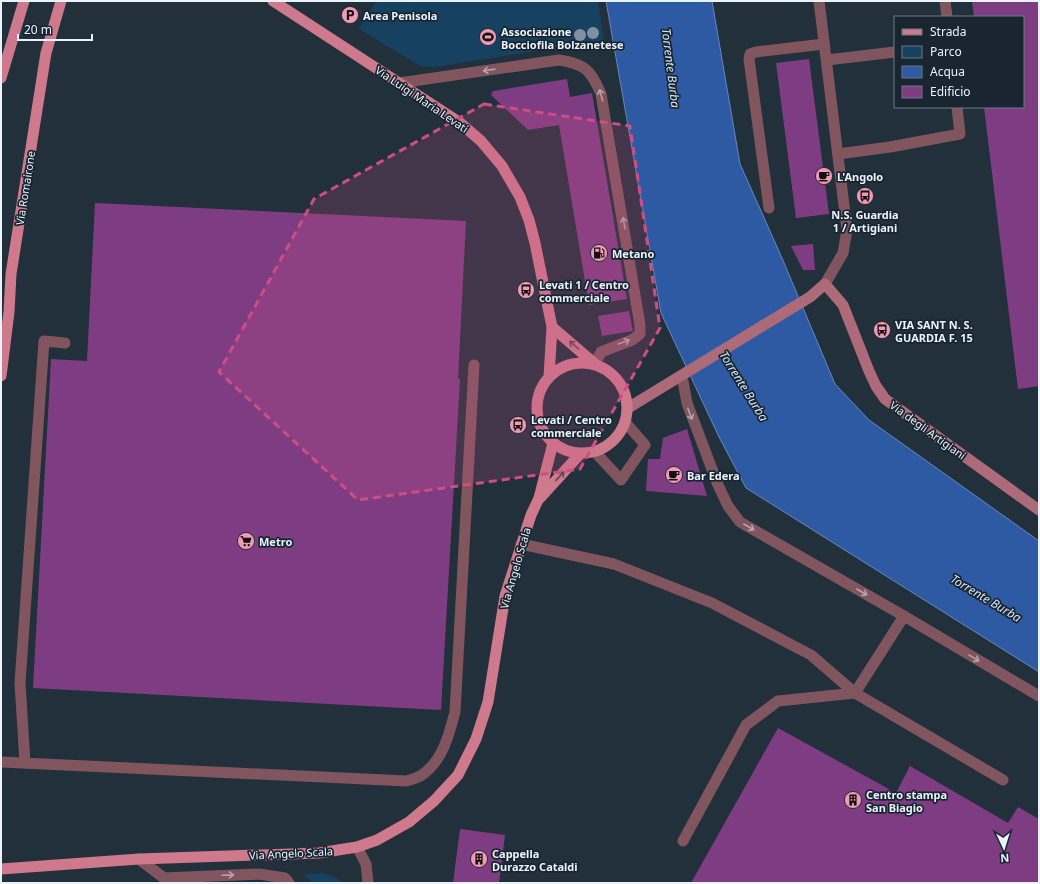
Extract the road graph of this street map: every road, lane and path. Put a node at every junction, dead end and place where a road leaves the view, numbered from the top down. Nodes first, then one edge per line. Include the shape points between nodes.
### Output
1 (24, 1) edge
2 (61, 1) edge
3 (273, 1) edge
4 (819, 1) edge
5 (945, 1) edge
6 (947, 16) edge
7 (824, 44) junction
8 (894, 52) edge
9 (827, 60) junction
10 (1, 78) edge
11 (399, 83) junction
12 (957, 108) edge
13 (838, 154) junction
14 (769, 208) dead end
15 (825, 284) junction
16 (552, 327) junction
17 (65, 343) dead end
18 (595, 364) junction
19 (474, 365) dead end
20 (1, 376) edge
21 (549, 376) junction
22 (682, 376) junction
23 (628, 408) junction
24 (626, 423) junction
25 (553, 443) junction
26 (595, 452) junction
27 (580, 454) junction
28 (539, 498) junction
29 (1039, 510) edge
30 (521, 544) junction
31 (904, 616) junction
32 (855, 693) junction
33 (1039, 696) edge
34 (1, 762) edge
35 (25, 763) junction
36 (1003, 780) dead end
37 (683, 841) dead end
38 (357, 847) junction
39 (139, 859) junction
40 (1, 869) edge
41 (289, 883) edge
42 (368, 883) edge

1 - 10 main road
2 - 20 main road, Via Romairone via 46,53 11,274
3 - 11 main road, Via Luigi Maria Levati
4 - 7 street
5 - 6 street
7 - 9 street
7 - 14 street via 750,54
8 - 9 street
9 - 13 street
11 - 16 main road, Via Luigi Maria Levati via 459,122 502,166 520,197 528,220
18 -> 11 street via 601,352 632,340 640,334 640,325 601,94 594,78 585,68 559,60
12 - 13 street via 960,134
13 - 15 street via 847,230 843,253
15 - 22 main road via 810,297
15 - 29 main road, Via degli Artigiani via 843,305 869,371 885,399
18 -> 16 main road
16 - 21 main road, Via Luigi Maria Levati
17 - 35 street via 44,341 20,683
18 - 21 main road via 572,363
18 - 23 main road via 619,381 625,392
19 - 35 street via 455,712 440,756 421,776 407,781
21 - 25 main road via 541,389 537,403 537,418 543,432
22 - 23 main road
22 -> 31 street via 687,404 718,485 728,506 740,522
23 - 24 main road
24 - 26 main road via 619,436 608,446
24 - 26 street via 645,445 621,480
25 - 27 main road via 566,451
25 - 28 main road, Via Angelo Scala
26 - 27 main road
28 -> 27 main road, Via Angelo Scala
28 - 30 main road, Via Angelo Scala
30 - 32 street via 614,564 712,603 812,655
30 - 38 main road, Via Angelo Scala via 505,596 488,702 476,739 458,776 409,822 378,840
31 - 32 street
31 -> 33 street
32 - 36 street
32 - 37 street via 778,701 746,724
34 - 35 street
38 - 39 main road, Via Angelo Scala via 319,853
38 - 42 street via 366,864
39 - 40 main road, Via Angelo Scala
39 -> 41 street via 164,878 259,874 285,878

